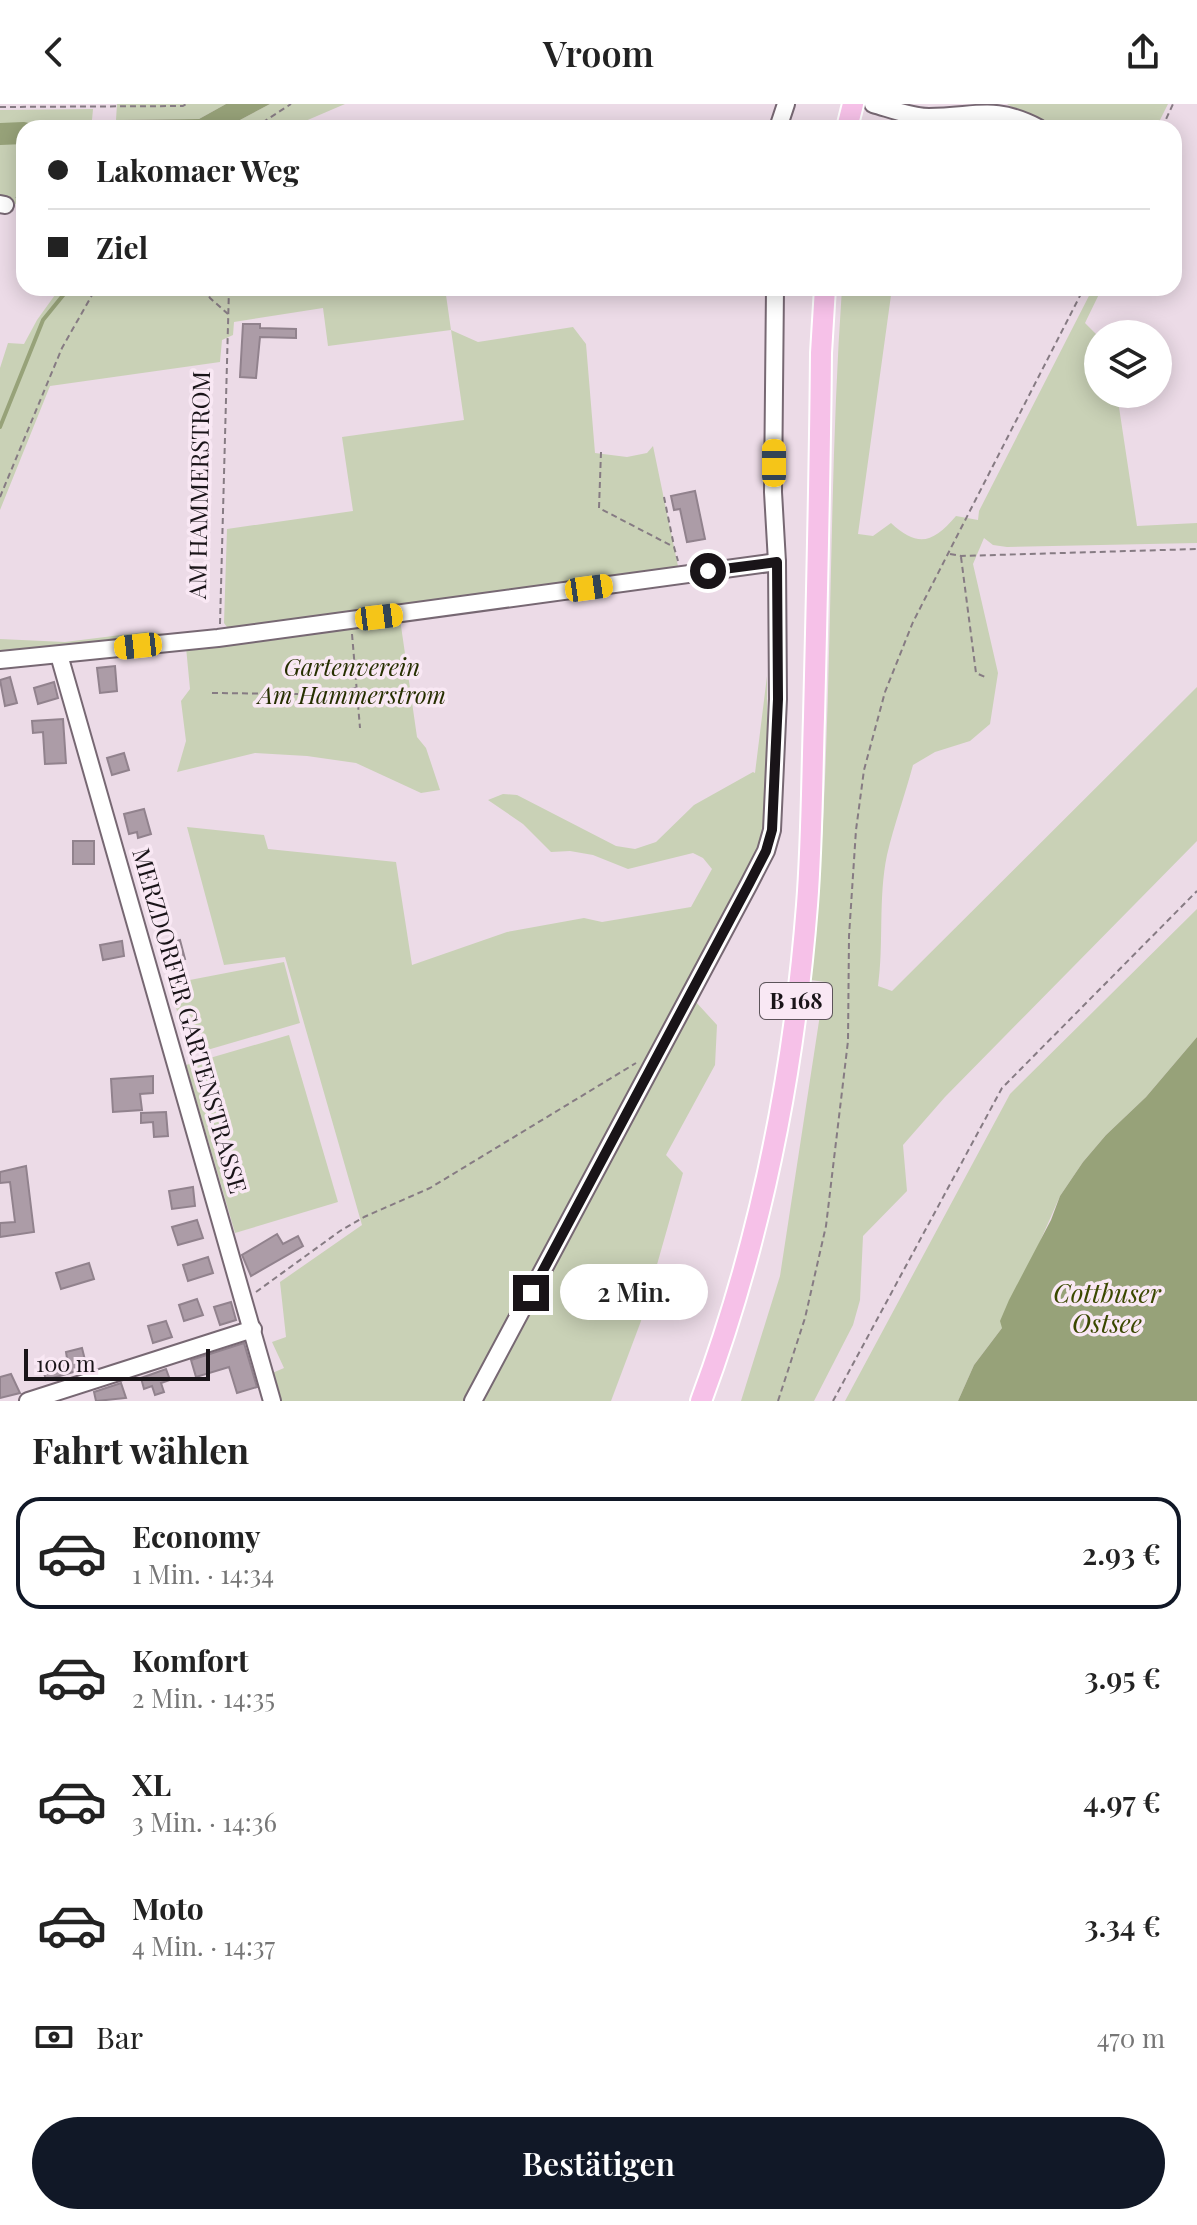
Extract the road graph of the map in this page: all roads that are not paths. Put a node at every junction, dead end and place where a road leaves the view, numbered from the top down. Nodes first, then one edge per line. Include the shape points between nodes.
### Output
1 (873, 104) edge
2 (1025, 120) edge
3 (775, 296) edge
4 (825, 296) edge
5 (777, 562) junction
6 (59, 655) junction
7 (0, 660) edge
8 (253, 1329) junction
9 (28, 1401) edge
10 (272, 1401) edge
11 (473, 1401) edge
12 (701, 1401) edge

1 - 2 street via 927,117 999,111
3 - 5 street
4 - 12 main road, B 168 via 811,821 801,961 778,1122 747,1258
5 - 6 street
5 - 11 street via 776,760 766,851
6 - 7 street
6 - 8 street, MERZDORFER GARTENSTRASSE
8 - 9 street
8 - 10 street, MERZDORFER GARTENSTRASSE

